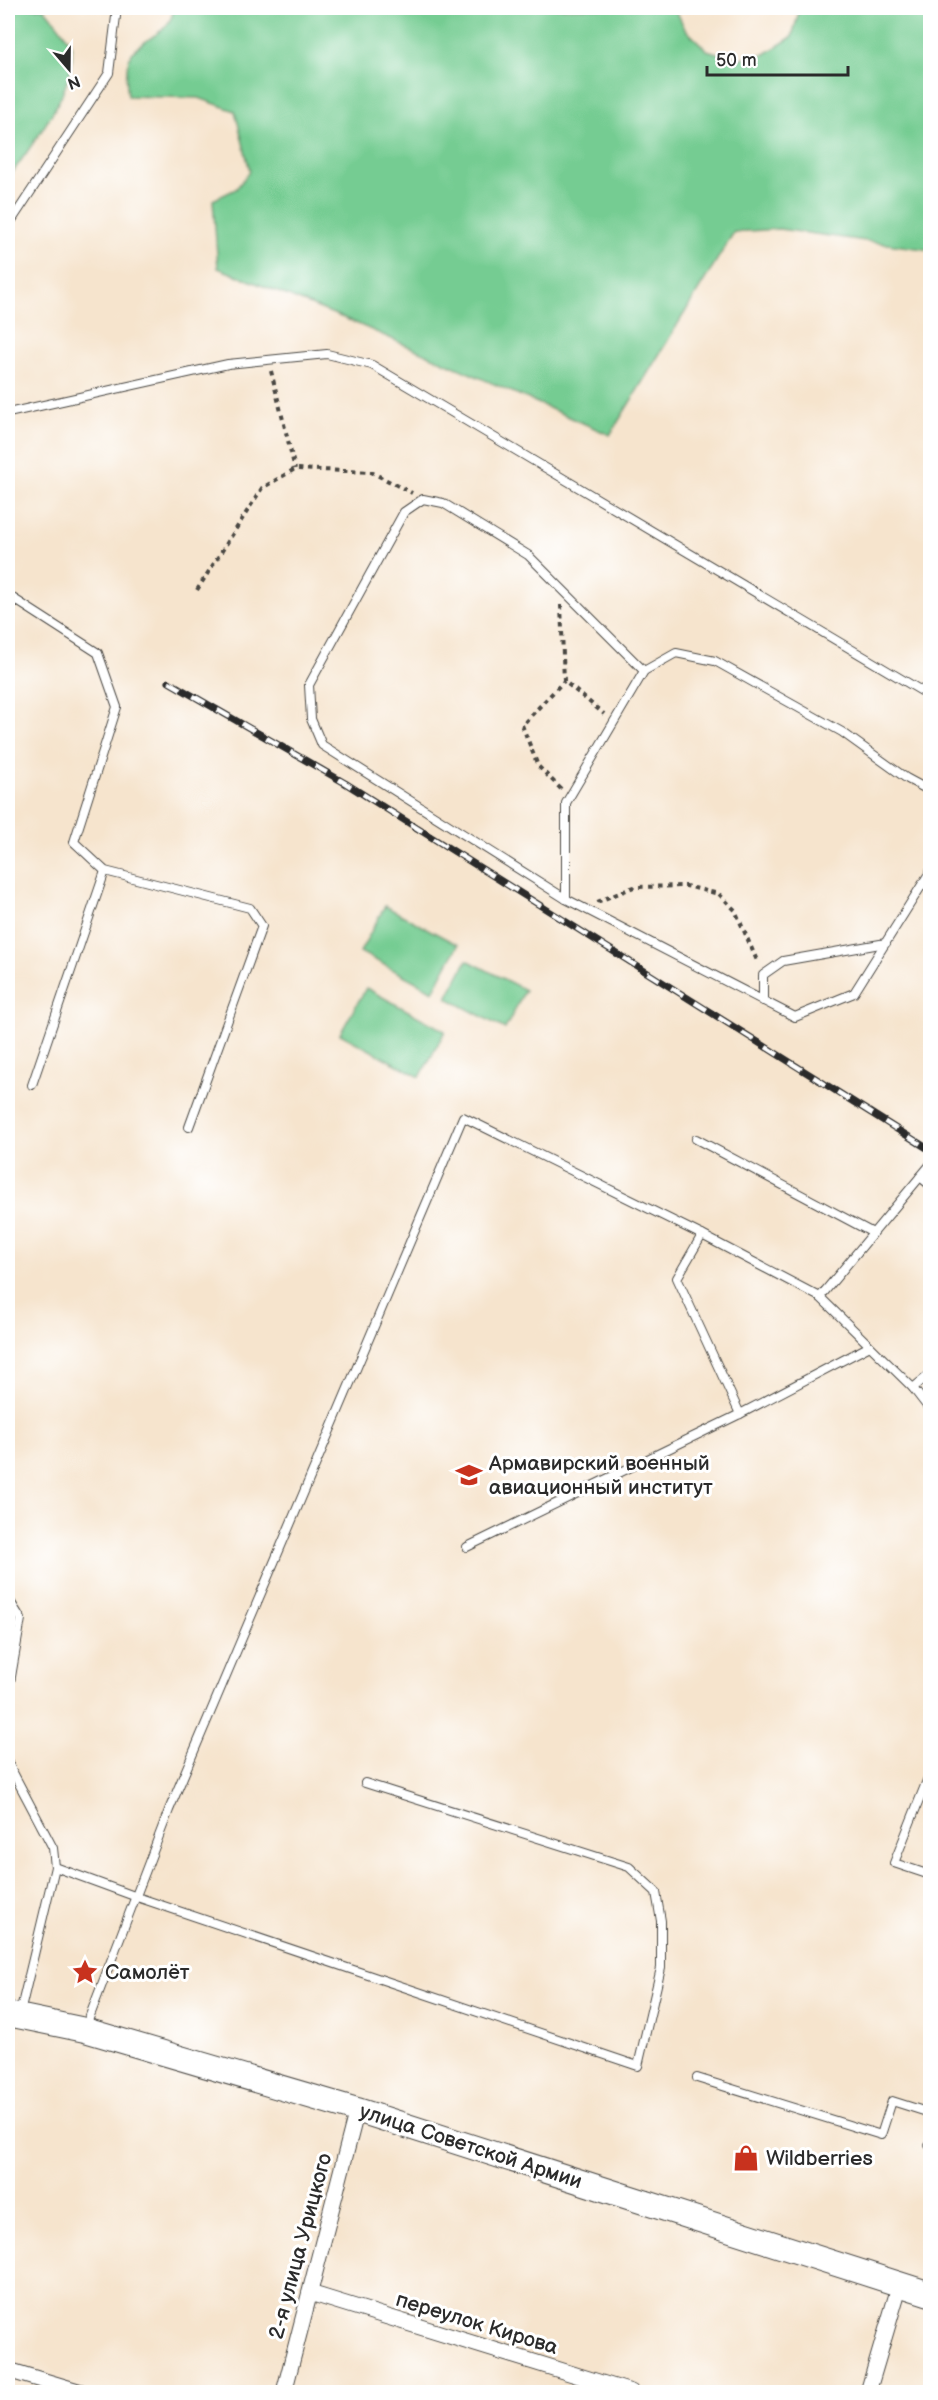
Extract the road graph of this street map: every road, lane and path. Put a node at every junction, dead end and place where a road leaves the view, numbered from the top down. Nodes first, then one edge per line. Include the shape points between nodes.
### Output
1 (117, 8) edge
2 (8, 226) edge
3 (268, 360) junction
4 (8, 413) edge
5 (295, 469) junction
6 (423, 499) junction
7 (560, 587) junction
8 (197, 590) dead end
9 (8, 595) edge
10 (644, 671) junction
11 (564, 681) junction
12 (930, 696) edge
13 (614, 722) junction
14 (930, 791) edge
15 (570, 797) junction
16 (105, 871) junction
17 (930, 872) edge
18 (566, 899) junction
19 (584, 908) junction
20 (886, 943) junction
21 (763, 975) junction
22 (763, 1001) junction
23 (32, 1085) dead end
24 (189, 1127) dead end
25 (696, 1139) dead end
26 (930, 1165) edge
27 (920, 1176) junction
28 (930, 1185) edge
29 (873, 1233) junction
30 (702, 1235) junction
31 (820, 1297) junction
32 (870, 1346) junction
33 (930, 1374) edge
34 (913, 1388) junction
35 (930, 1410) edge
36 (740, 1414) junction
37 (467, 1546) dead end
38 (8, 1598) edge
39 (8, 1694) edge
40 (8, 1763) edge
41 (930, 1773) edge
42 (365, 1783) dead end
43 (55, 1867) junction
44 (930, 1875) edge
45 (137, 1897) junction
46 (13, 2015) edge
47 (85, 2030) junction
48 (697, 2078) dead end
49 (357, 2110) junction
50 (930, 2113) edge
51 (900, 2284) junction
52 (310, 2293) junction
53 (930, 2294) edge
54 (8, 2370) edge
55 (81, 2392) edge
56 (284, 2392) edge
57 (631, 2392) edge
58 (868, 2392) edge

1 - 2 lane via 108,73
3 - 4 lane via 228,364
3 - 5 path
3 - 12 lane via 327,354 372,365
5 - 6 path via 371,472
5 - 8 path via 262,488
6 - 7 lane via 443,504 528,555
6 - 18 lane via 404,512 309,685 311,718 322,745
7 - 10 lane
7 - 11 path
9 - 16 lane via 98,653 117,707 74,842
10 - 13 lane
10 - 14 lane via 676,653 715,661 842,732
11 - 13 path
11 - 15 path via 522,725 538,766
13 - 15 lane
15 - 18 lane via 566,803
16 - 23 lane
16 - 24 lane via 250,908 262,926
17 - 20 lane
18 - 19 lane
19 - 21 path via 634,888 686,886 719,894 735,910
19 - 22 lane
20 - 21 lane via 783,961
20 - 22 lane via 854,993 795,1017
21 - 22 lane
25 - 29 lane
26 - 27 lane
27 - 28 lane
27 - 29 lane
29 - 31 lane
30 - 31 lane
30 - 36 lane via 677,1278
30 - 45 lane via 463,1118 174,1799
31 - 32 lane
32 - 34 lane
32 - 36 lane
33 - 34 lane
34 - 35 lane
36 - 37 lane
38 - 39 lane via 21,1619
40 - 43 lane via 53,1848
41 - 44 lane via 894,1863
42 - 45 lane via 628,1867 656,1892 661,1921 661,1968 638,2066
43 - 45 lane
43 - 46 lane
45 - 47 lane
46 - 47 main road, улица Советской Армии
47 - 49 main road, улица Советской Армии
48 - 50 lane via 881,2135 892,2101
49 - 51 main road, улица Советской Армии
49 - 52 street, 2-я улица Урицкого
51 - 53 main road, улица Советской Армии
51 - 58 street
52 - 56 street, 2-я улица Урицкого
52 - 57 street, переулок Кирова
54 - 55 street

